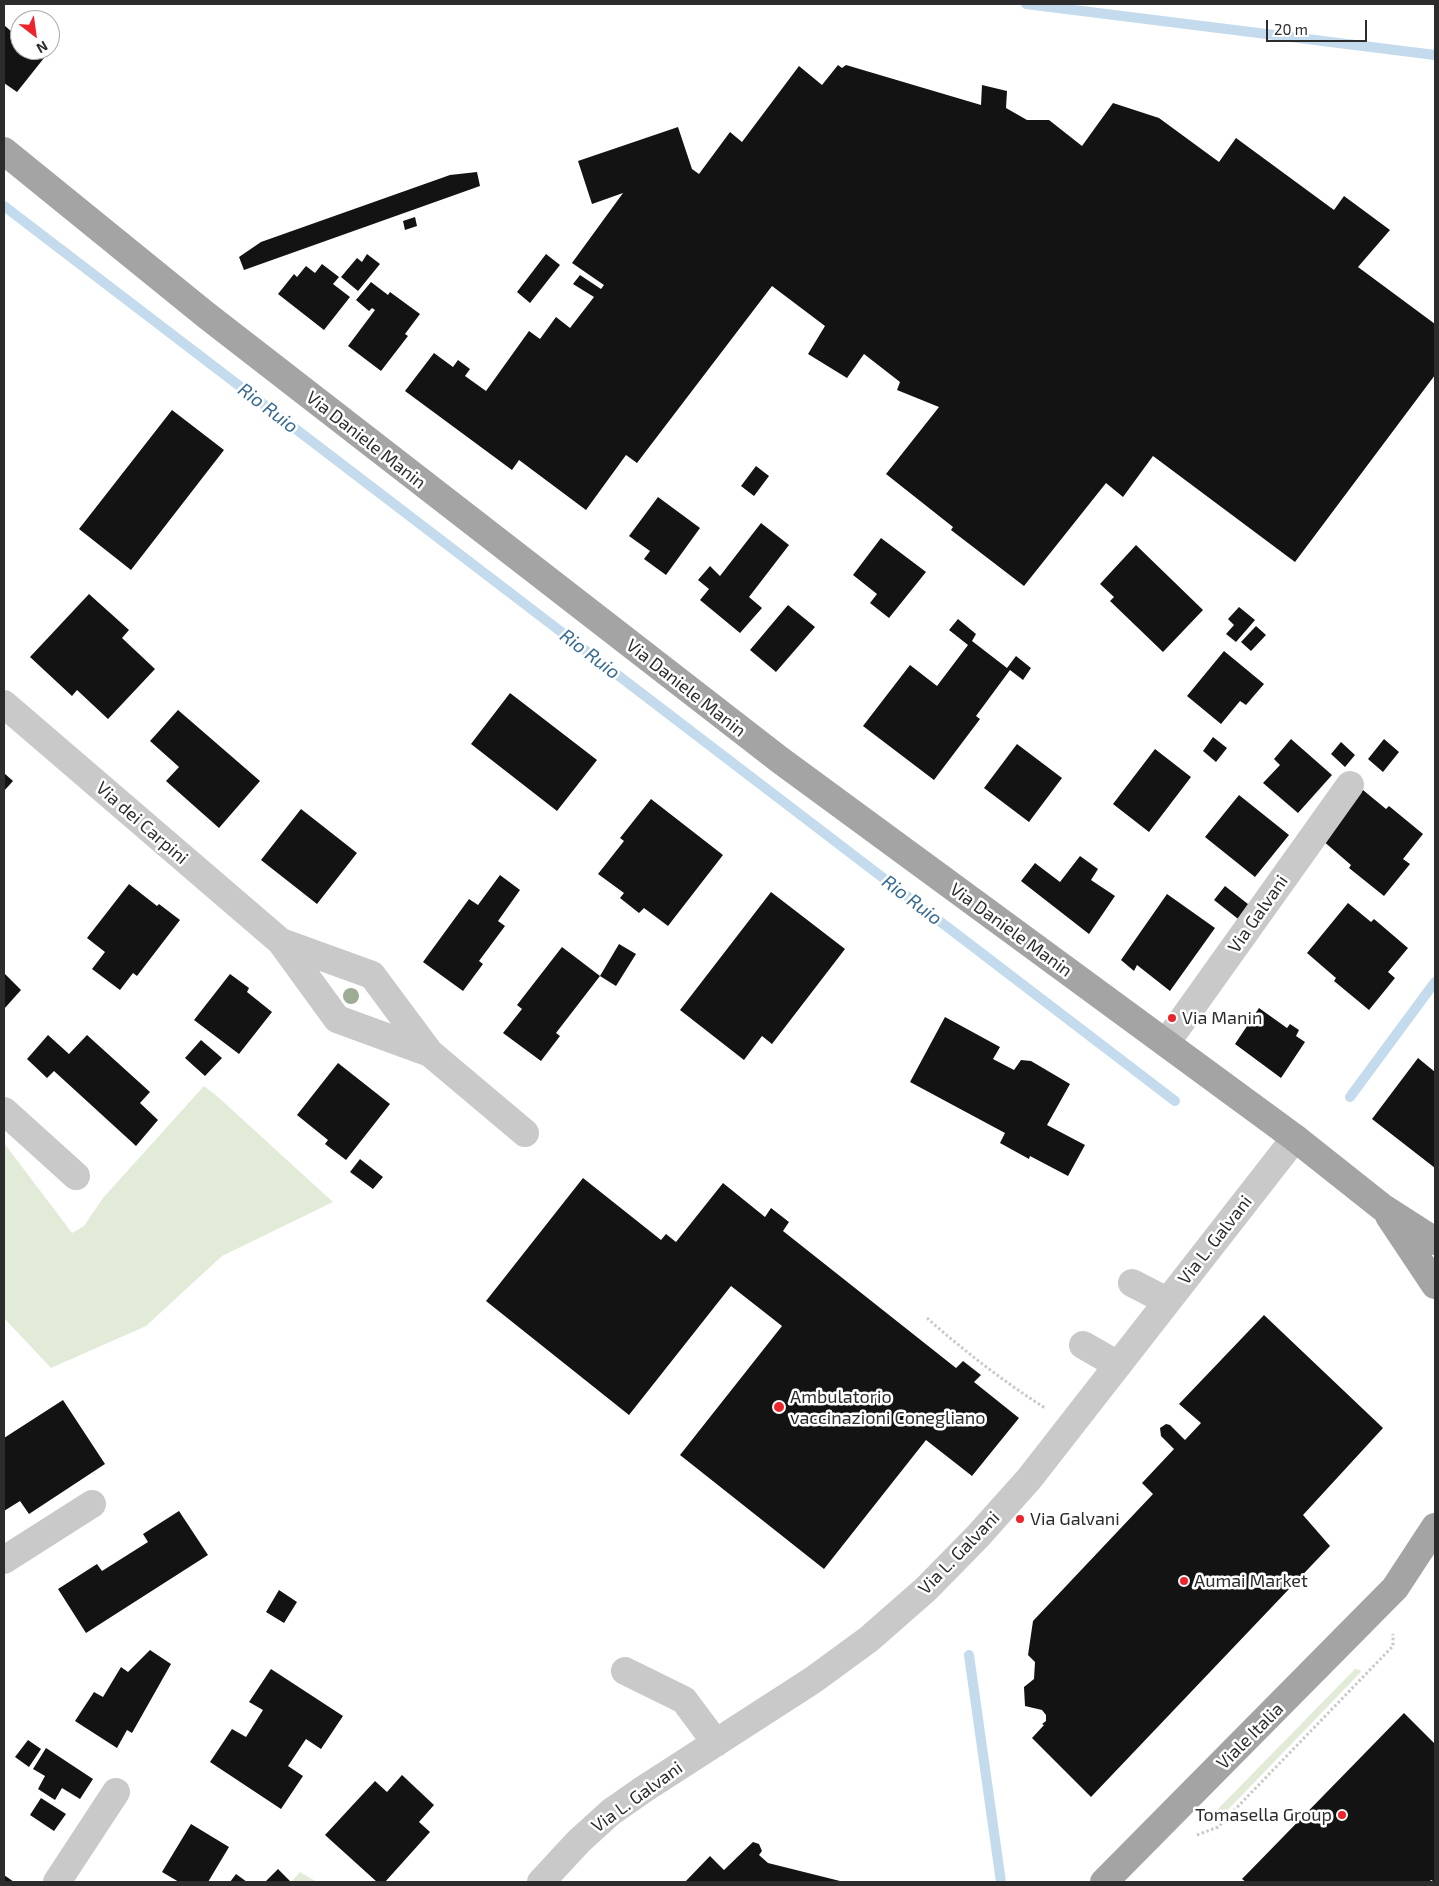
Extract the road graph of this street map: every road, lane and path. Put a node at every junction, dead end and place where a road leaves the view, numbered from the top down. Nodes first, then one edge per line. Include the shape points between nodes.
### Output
1 (4, 151) edge
2 (4, 704) edge
3 (1350, 785) dead end
4 (281, 942) junction
5 (1166, 1044) junction
6 (430, 1053) junction
7 (4, 1112) edge
8 (524, 1133) dead end
9 (1294, 1138) junction
10 (76, 1176) dead end
11 (1382, 1206) junction
12 (1435, 1241) edge
13 (1132, 1283) dead end
14 (1435, 1285) edge
15 (1167, 1301) junction
16 (927, 1318) dead end
17 (1083, 1345) dead end
18 (1118, 1364) junction
19 (1050, 1411) dead end
20 (92, 1504) dead end
21 (1435, 1527) edge
22 (4, 1560) edge
23 (1435, 1562) edge
24 (1396, 1588) junction
25 (1393, 1646) dead end
26 (624, 1671) dead end
27 (716, 1743) junction
28 (116, 1792) dead end
29 (1189, 1837) dead end
30 (57, 1882) edge
31 (541, 1882) edge
32 (1104, 1882) edge

1 - 5 main road, Via Daniele Manin via 206,315 772,754
2 - 4 street, Via dei Carpini
3 - 5 street, Via Galvani
4 - 6 street, Via dei Carpini via 372,975
4 - 6 street, Via dei Carpini via 337,1019
5 - 9 main road, Via Daniele Manin
6 - 8 street, Via dei Carpini
7 - 10 street
9 - 11 main road, Via Daniele Manin
9 - 15 street, Via L. Galvani
11 - 12 main road, Via Daniele Manin
11 - 14 main road, Via Daniele Manin
13 - 15 street
15 - 18 street, Via L. Galvani
16 - 19 path via 1006,1382
17 - 18 street
18 - 27 street, Via L. Galvani via 1029,1479 926,1589 869,1639
20 - 22 street
21 - 24 main road, Viale Italia
23 - 24 main road, Viale Italia
24 - 32 main road, Viale Italia
25 - 29 path via 1218,1827
26 - 27 street via 684,1700
27 - 31 street, Via L. Galvani via 611,1812
28 - 30 street

